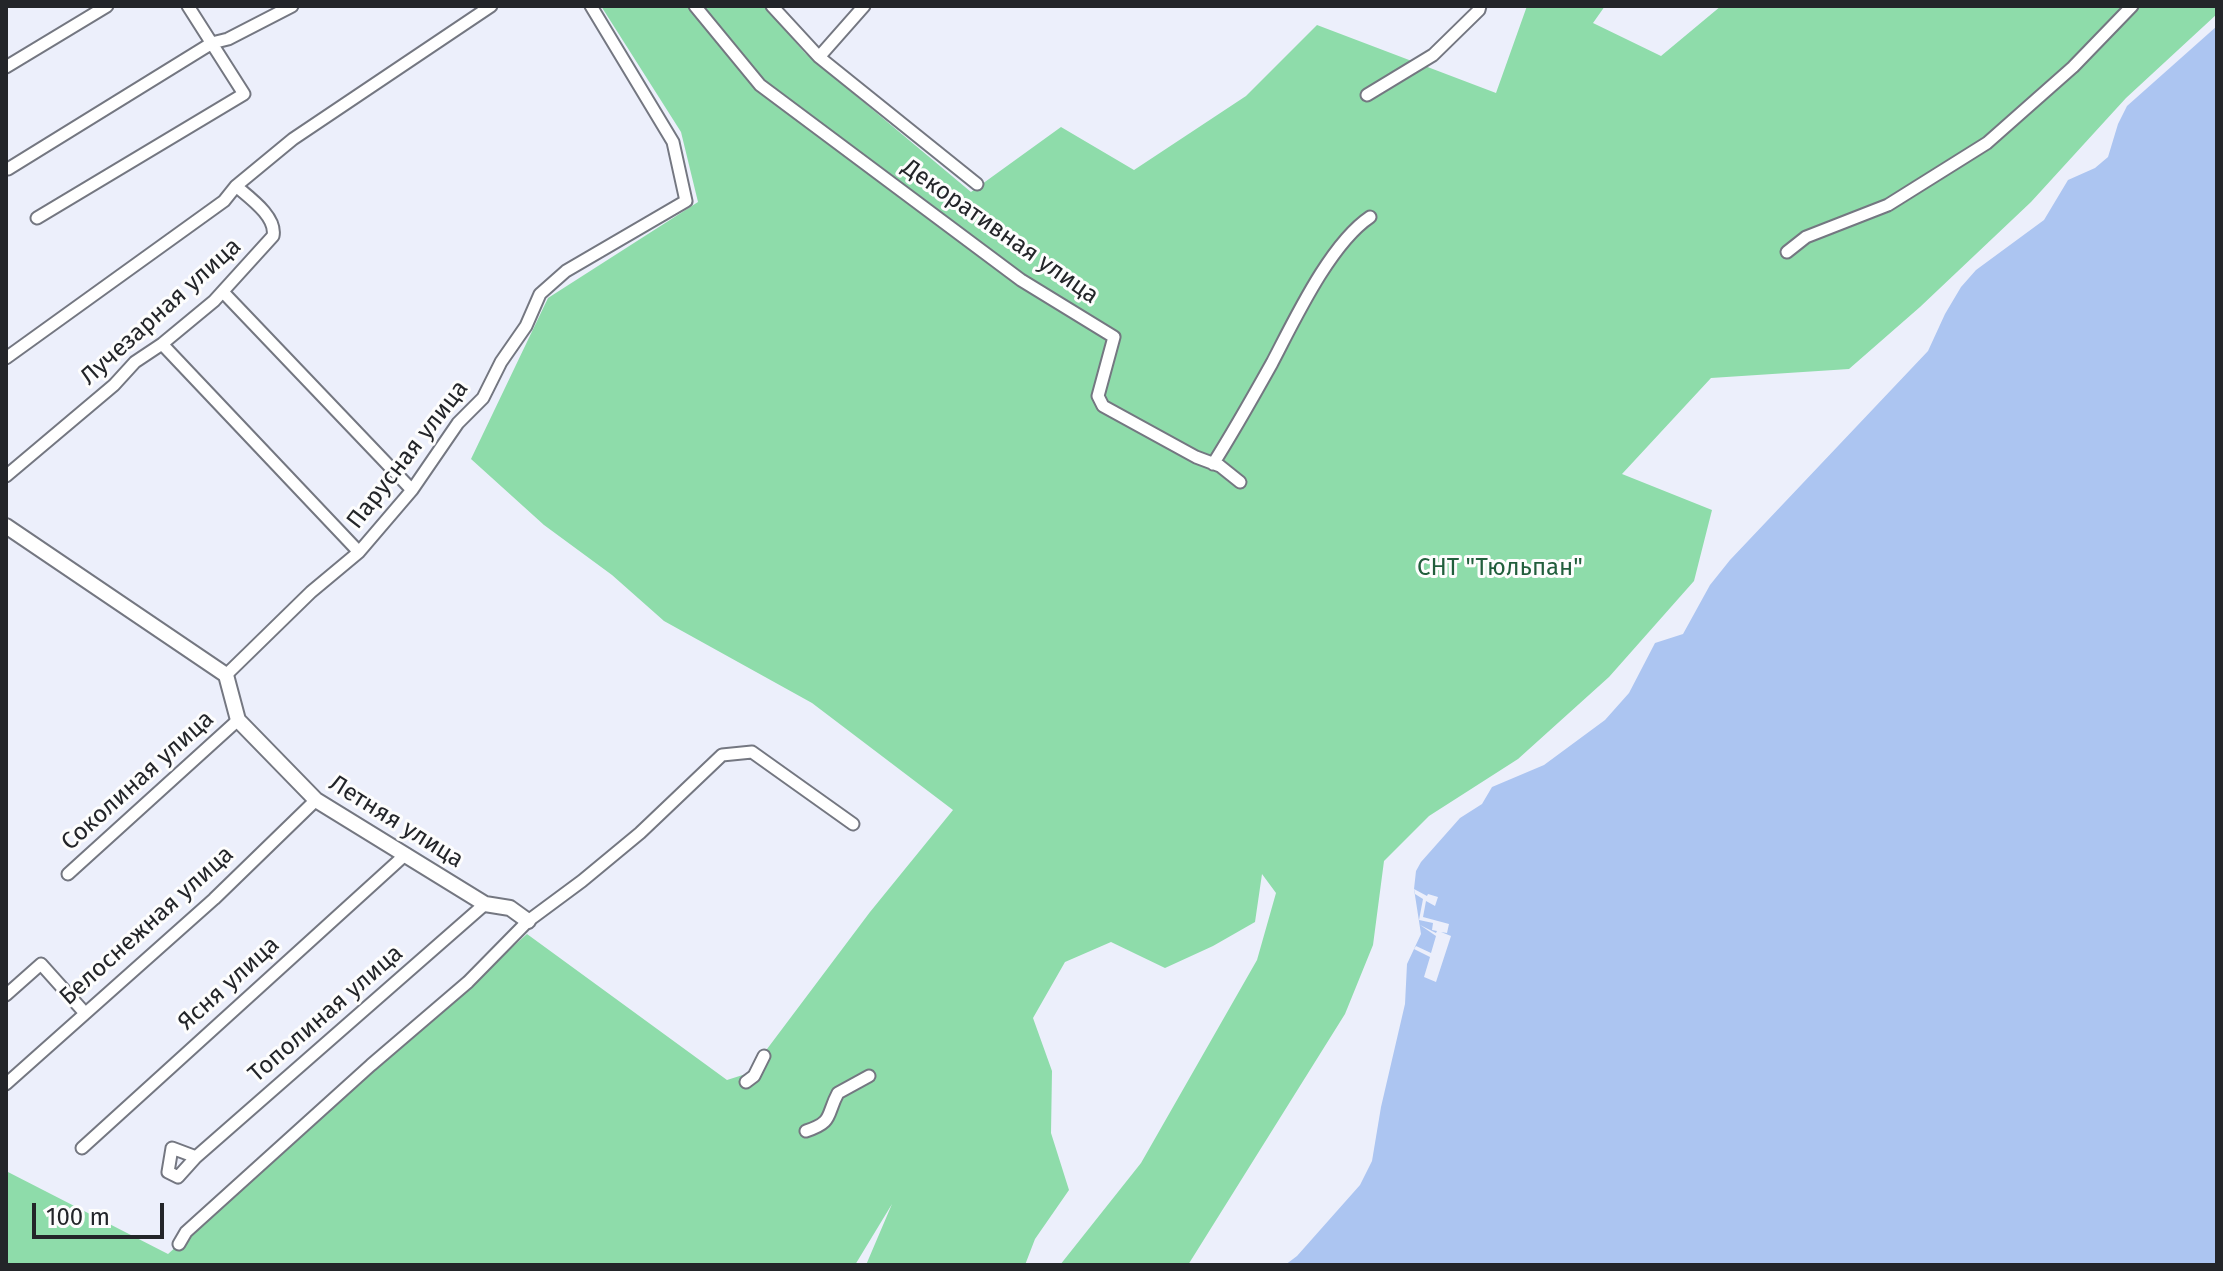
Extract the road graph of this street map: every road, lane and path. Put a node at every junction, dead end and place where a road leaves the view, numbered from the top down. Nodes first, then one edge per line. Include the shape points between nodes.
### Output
1 (107, 6) edge
2 (188, 6) edge
3 (292, 6) edge
4 (491, 6) edge
5 (591, 6) edge
6 (695, 6) edge
7 (772, 6) edge
8 (864, 6) edge
9 (1480, 6) edge
10 (2132, 6) edge
11 (212, 43) junction
12 (819, 57) junction
13 (6, 67) edge
14 (1367, 95) dead end
15 (8, 169) edge
16 (977, 184) dead end
17 (236, 186) junction
18 (1370, 217) dead end
19 (37, 218) dead end
20 (1787, 252) dead end
21 (223, 292) junction
22 (162, 344) junction
23 (6, 358) edge
24 (1213, 464) junction
25 (6, 476) edge
26 (1240, 482) dead end
27 (412, 490) junction
28 (6, 526) edge
29 (359, 552) junction
30 (226, 675) junction
31 (238, 720) junction
32 (316, 800) junction
33 (853, 824) dead end
34 (406, 854) junction
35 (68, 874) dead end
36 (485, 904) junction
37 (528, 921) junction
38 (6, 995) edge
39 (84, 1012) junction
40 (764, 1056) dead end
41 (869, 1076) dead end
42 (746, 1082) dead end
43 (6, 1084) edge
44 (806, 1131) dead end
45 (82, 1148) dead end
46 (196, 1157) dead end
47 (179, 1244) dead end

1 - 13 street
2 - 11 street
3 - 11 street
4 - 17 street via 293,139
5 - 27 street, Парусная улица via 673,142 686,201 566,271 540,294 483,398 458,423
6 - 24 street, Декоративная улица via 760,85 1021,280 1114,337 1098,396 1103,406
7 - 12 street
8 - 12 street
9 - 14 street via 1433,55
10 - 20 street via 1987,143 1888,205 1806,237
11 - 15 street
11 - 19 street via 244,94
12 - 16 street
17 - 21 street, Лучезарная улица via 275,229
17 - 23 street via 224,201
18 - 24 street via 1357,226 1319,278
21 - 22 street, Лучезарная улица
21 - 27 street
22 - 25 street, Лучезарная улица
22 - 29 street
24 - 26 street, Декоративная улица
27 - 29 street, Парусная улица
28 - 30 street
29 - 30 street, Парусная улица
30 - 31 street, Летняя улица
31 - 32 street, Летняя улица
31 - 35 street, Соколиная улица
32 - 34 street, Летняя улица
32 - 39 street, Белоснежная улица via 214,899
33 - 37 street via 752,752 722,755 640,833
34 - 36 street, Летняя улица
34 - 45 street, Ясня улица
36 - 37 street, Летняя улица via 510,908
36 - 46 street, Тополиная улица
37 - 47 street via 468,982 186,1232
38 - 39 street via 41,964
39 - 43 street, Белоснежная улица
40 - 42 street
41 - 44 street via 838,1093 829,1119

